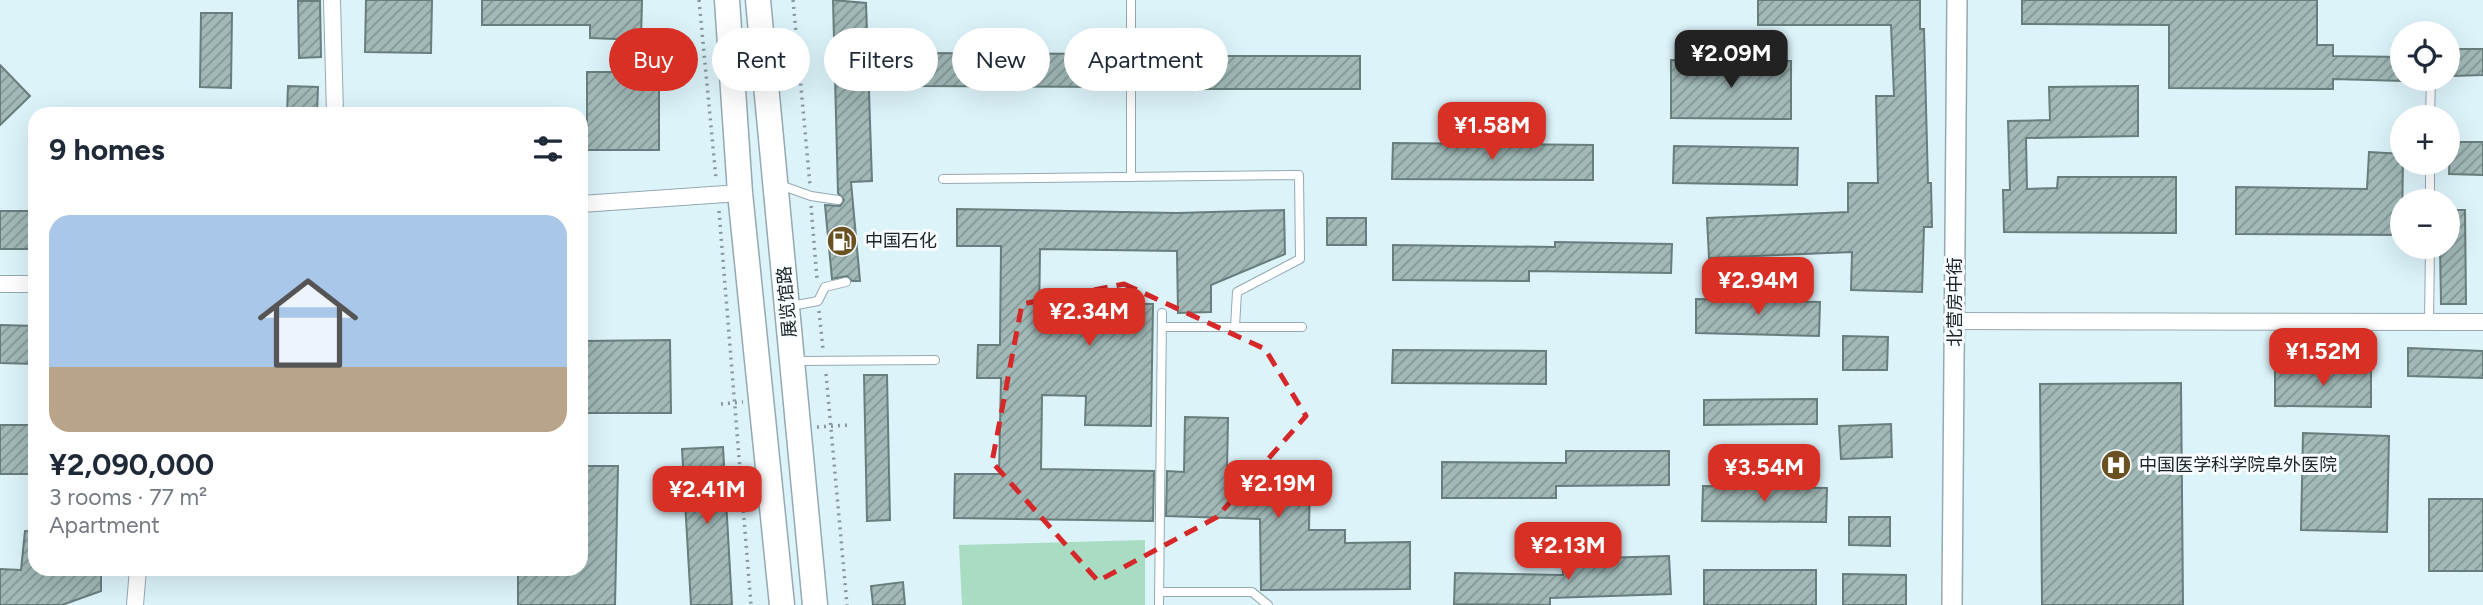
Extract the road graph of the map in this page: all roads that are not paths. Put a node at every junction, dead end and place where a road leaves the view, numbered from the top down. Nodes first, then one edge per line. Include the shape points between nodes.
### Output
1 (331, 0) edge
2 (726, 0) edge
3 (758, 0) edge
4 (1130, 0) edge
5 (1957, 0) edge
6 (335, 107) edge
7 (1131, 177) junction
8 (943, 179) dead end
9 (775, 183) junction
10 (729, 194) junction
11 (838, 200) dead end
12 (588, 204) edge
13 (2430, 259) edge
14 (845, 282) dead end
15 (0, 284) edge
16 (28, 284) edge
17 (788, 307) junction
18 (1162, 313) dead end
19 (1954, 320) junction
20 (2430, 322) junction
21 (2483, 322) edge
22 (1162, 327) junction
23 (1235, 327) junction
24 (1302, 327) dead end
25 (935, 360) dead end
26 (793, 362) junction
27 (137, 576) edge
28 (1159, 592) junction
29 (135, 605) edge
30 (782, 605) edge
31 (815, 605) edge
32 (1159, 605) edge
33 (1268, 605) edge
34 (1952, 605) edge

1 - 6 street
2 - 10 main road, 展览馆路
3 - 9 main road, 展览馆路
4 - 7 lane
5 - 19 street, 北营房中街
7 - 8 lane
7 - 23 lane via 1299,175 1300,258 1237,292
9 - 11 lane
9 - 17 main road, 展览馆路
10 - 12 street
10 - 30 main road, 展览馆路
13 - 20 lane
14 - 17 lane via 825,287 818,301
15 - 16 street
17 - 26 main road, 展览馆路
18 - 22 lane
19 - 20 street
19 - 34 street, 北营房中街
20 - 21 street
22 - 23 lane
22 - 28 lane
23 - 24 lane
25 - 26 lane
26 - 31 main road, 展览馆路
27 - 29 street
28 - 32 lane
28 - 33 lane via 1252,592

